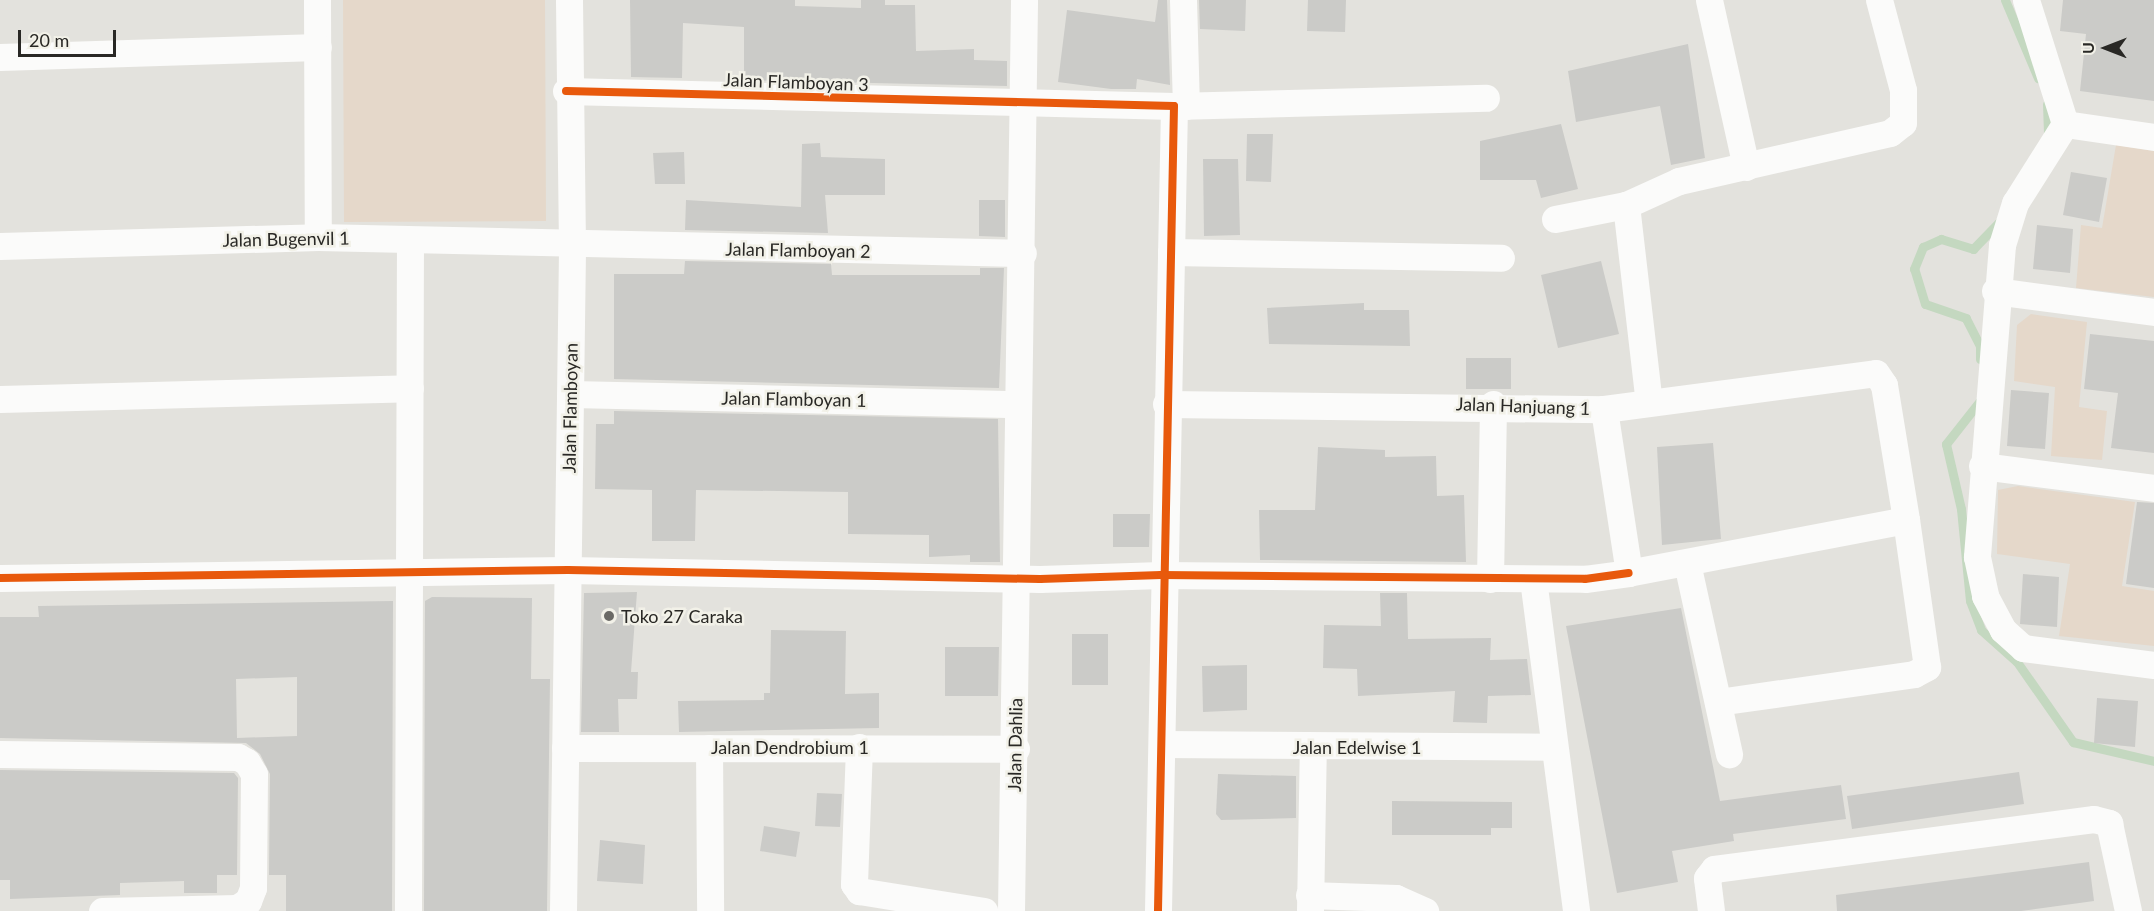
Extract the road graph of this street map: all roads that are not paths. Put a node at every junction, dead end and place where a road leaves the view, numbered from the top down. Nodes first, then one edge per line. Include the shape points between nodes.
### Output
1 (317, 0) edge
2 (569, 0) edge
3 (1024, 0) edge
4 (1183, 0) edge
5 (1709, 0) edge
6 (1879, 0) edge
7 (2026, 0) edge
8 (318, 47) junction
9 (0, 57) edge
10 (566, 91) junction
11 (1486, 98) dead end
12 (1025, 104) junction
13 (1180, 106) junction
14 (2065, 124) junction
15 (2154, 137) edge
16 (1746, 167) junction
17 (1626, 205) junction
18 (1555, 219) dead end
19 (318, 237) junction
20 (410, 240) junction
21 (0, 246) edge
22 (572, 246) junction
23 (1171, 252) junction
24 (1023, 253) junction
25 (1501, 258) dead end
26 (1995, 291) junction
27 (2154, 312) edge
28 (410, 388) junction
29 (571, 394) junction
30 (0, 399) edge
31 (1649, 403) junction
32 (1018, 404) junction
33 (1166, 404) junction
34 (1493, 404) junction
35 (1604, 409) junction
36 (1982, 466) junction
37 (2154, 488) edge
38 (1906, 520) junction
39 (1687, 563) junction
40 (568, 570) junction
41 (411, 571) junction
42 (1629, 573) junction
43 (1161, 575) junction
44 (0, 578) edge
45 (1018, 578) junction
46 (1490, 579) junction
47 (1533, 579) junction
48 (2154, 664) edge
49 (1718, 702) junction
50 (1162, 744) junction
51 (859, 747) junction
52 (1313, 747) junction
53 (1551, 747) junction
54 (565, 748) junction
55 (709, 748) junction
56 (1016, 749) junction
57 (1730, 753) dead end
58 (0, 754) edge
59 (1310, 903) edge
60 (102, 911) edge
61 (408, 911) edge
62 (563, 911) edge
63 (710, 911) edge
64 (984, 911) edge
65 (1011, 911) edge
66 (1158, 911) edge
67 (1425, 911) edge
68 (1576, 911) edge
69 (1711, 911) edge
70 (2128, 911) edge

1 - 8 street
2 - 10 street, Jalan Flamboyan
3 - 12 street, Jalan Dahlia
4 - 13 street
5 - 16 street
6 - 16 street via 1903,90 1903,123 1890,133
7 - 14 street
8 - 9 street
8 - 19 street
10 - 12 street, Jalan Flamboyan 3
10 - 22 street, Jalan Flamboyan
11 - 13 street, Jalan Flamboyan 3
12 - 13 street, Jalan Flamboyan 3
12 - 24 street, Jalan Dahlia
13 - 23 street
14 - 15 street
14 - 26 street via 2015,203
16 - 17 street via 1679,181
17 - 18 street
17 - 31 street
19 - 20 street, Jalan Bugenvil 1
19 - 21 street, Jalan Bugenvil 1
20 - 22 street, Jalan Bugenvil 1
20 - 28 street
22 - 24 street, Jalan Flamboyan 2
22 - 29 street, Jalan Flamboyan
23 - 25 street
23 - 33 street
24 - 32 street, Jalan Dahlia
26 - 27 street
26 - 36 street
28 - 30 street
28 - 41 street
29 - 32 street, Jalan Flamboyan 1
29 - 40 street, Jalan Flamboyan
31 - 35 street, Jalan Hanjuang 1
31 - 38 street, Jalan Hanjuang 1 via 1876,373 1884,385
32 - 45 street, Jalan Dahlia
33 - 34 street, Jalan Hanjuang 1
33 - 43 street
34 - 35 street, Jalan Hanjuang 1
34 - 46 street
35 - 42 street
36 - 37 street
36 - 48 street via 1977,557 1985,596 2003,630 2023,648
38 - 39 street
38 - 49 street via 1928,667 1914,674
39 - 42 street
39 - 49 street
40 - 41 street
40 - 45 street
40 - 54 street, Jalan Flamboyan
41 - 44 street
41 - 61 street
42 - 47 street
43 - 45 street
43 - 46 street
43 - 50 street
45 - 56 street, Jalan Dahlia
46 - 47 street
47 - 53 street
49 - 57 street
50 - 52 street, Jalan Edelwise 1
50 - 66 street
51 - 55 street, Jalan Dendrobium 1
51 - 56 street, Jalan Dendrobium 1
51 - 64 street via 854,884 859,891
52 - 53 street, Jalan Edelwise 1
52 - 59 street
53 - 68 street
54 - 55 street, Jalan Dendrobium 1
54 - 62 street, Jalan Flamboyan
55 - 63 street
56 - 65 street, Jalan Dahlia
58 - 60 street via 238,757 247,762 254,774 253,888 248,901 237,908
59 - 67 street via 1396,898
69 - 70 street via 1707,878 1714,869 2094,819 2109,823

